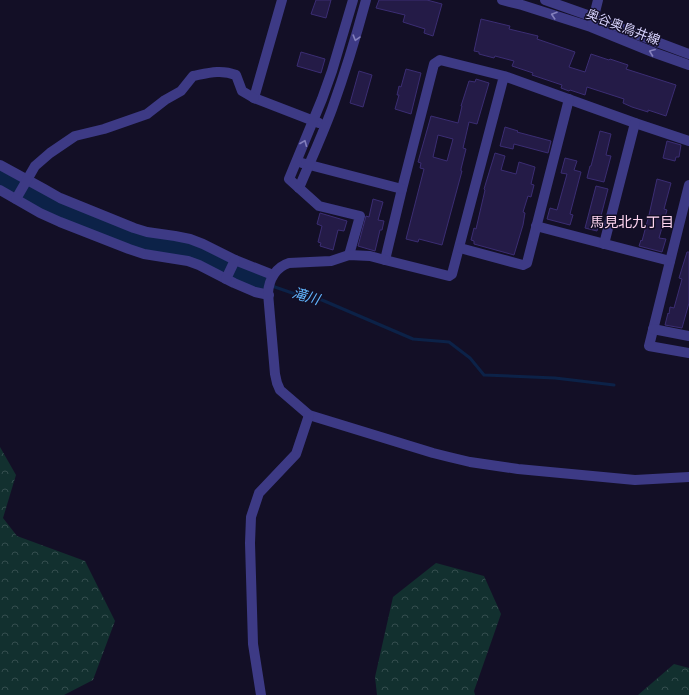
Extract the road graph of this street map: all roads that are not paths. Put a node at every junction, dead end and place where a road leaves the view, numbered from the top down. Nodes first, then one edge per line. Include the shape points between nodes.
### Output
1 (282, 0) edge
2 (353, 0) edge
3 (366, 0) edge
4 (502, 0) edge
5 (545, 0) edge
6 (598, 0) edge
7 (592, 22) junction
8 (689, 54) edge
9 (689, 66) edge
10 (504, 76) junction
11 (254, 98) junction
12 (569, 99) junction
13 (313, 121) junction
14 (635, 123) junction
15 (325, 125) junction
16 (689, 141) edge
17 (296, 162) junction
18 (0, 165) edge
19 (308, 165) junction
20 (27, 179) junction
21 (689, 185) edge
22 (298, 188) junction
23 (402, 189) junction
24 (0, 190) edge
25 (16, 199) junction
26 (536, 226) junction
27 (604, 244) junction
28 (460, 248) junction
29 (349, 255) junction
30 (235, 260) junction
31 (384, 260) junction
32 (670, 261) junction
33 (273, 275) junction
34 (226, 280) junction
35 (269, 292) junction
36 (653, 329) junction
37 (689, 336) edge
38 (689, 353) edge
39 (309, 415) junction
40 (689, 477) edge
41 (260, 695) edge

1 - 11 street
2 - 13 street via 332,70
3 -> 15 street via 348,64
7 -> 4 street, 奥谷奥鳥井線
5 - 7 street
6 - 7 street
7 - 8 street via 625,30
9 -> 7 street, 奥谷奥鳥井線 via 655,54
10 - 12 street
10 - 23 street via 440,60 434,64
10 - 28 street
11 - 13 street
11 - 20 street via 242,91 236,75 228,72 215,71 192,76 181,91 147,114 75,136 34,166
12 - 14 street
12 - 26 street
13 - 15 street
17 -> 13 street
14 - 16 street
14 - 27 street
15 - 19 street
17 - 19 street
17 - 22 street via 289,180
18 - 20 street
19 - 22 street
19 - 23 street
20 - 25 street
20 - 30 street via 60,198 134,228 190,239
21 - 32 street
22 - 29 street via 319,206 360,216
23 - 31 street
24 - 25 street
25 - 34 street via 60,222 129,249 199,265
26 - 27 street
26 - 28 street via 527,263 523,265
27 - 32 street
28 - 31 street via 452,274 449,276
29 - 31 street
29 - 33 street via 331,261 288,263
30 - 33 street
30 - 34 street
32 - 36 street
33 - 35 street
34 - 35 street via 255,292
35 - 39 street via 277,383 283,393
36 - 37 street
36 - 38 street via 649,346
39 - 40 street via 470,462 635,480
39 - 41 street via 296,454 259,493 251,516 253,644

